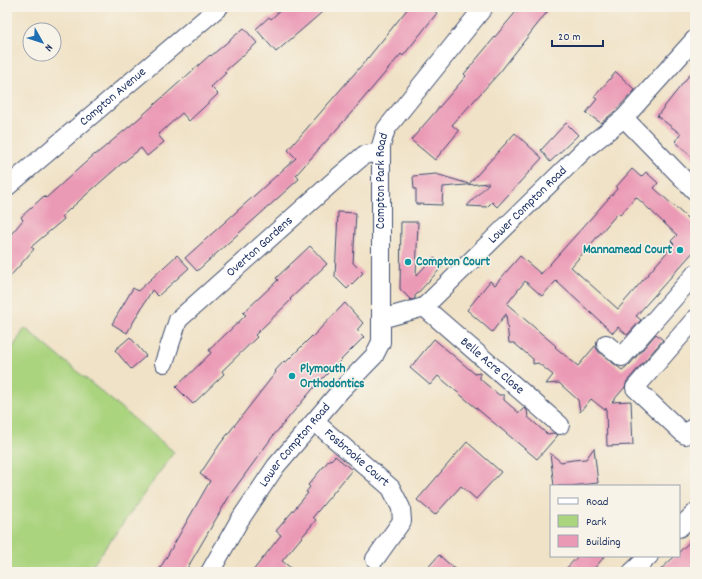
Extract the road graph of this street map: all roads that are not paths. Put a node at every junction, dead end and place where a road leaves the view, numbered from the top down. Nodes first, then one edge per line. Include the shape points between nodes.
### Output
1 (219, 7) edge
2 (484, 7) edge
3 (695, 39) edge
4 (624, 118) junction
5 (381, 152) junction
6 (7, 187) edge
7 (695, 191) edge
8 (695, 274) edge
9 (424, 307) junction
10 (381, 319) junction
11 (695, 319) edge
12 (606, 344) dead end
13 (164, 363) dead end
14 (315, 422) junction
15 (560, 425) dead end
16 (690, 430) edge
17 (695, 513) edge
18 (680, 527) edge
19 (648, 557) edge
20 (375, 559) dead end
21 (210, 572) edge
22 (632, 572) edge

1 - 6 street, Compton Avenue
2 - 5 street, Compton Park Road via 386,129
3 - 4 street, Lower Compton Road
4 - 7 street
4 - 9 street, Lower Compton Road via 584,150
5 - 10 street, Compton Park Road
5 - 13 street, Overton Gardens via 364,156 353,165 178,320
8 - 12 street via 622,357
9 - 10 street, Lower Compton Road
9 - 15 street, Belle Acre Close
10 - 14 street, Lower Compton Road via 381,342 374,356
11 - 16 street via 635,388
14 - 20 street, Fosbrooke Court via 391,488 401,508 402,521
14 - 21 street, Lower Compton Road via 276,466 239,521
17 - 18 street
19 - 22 street

